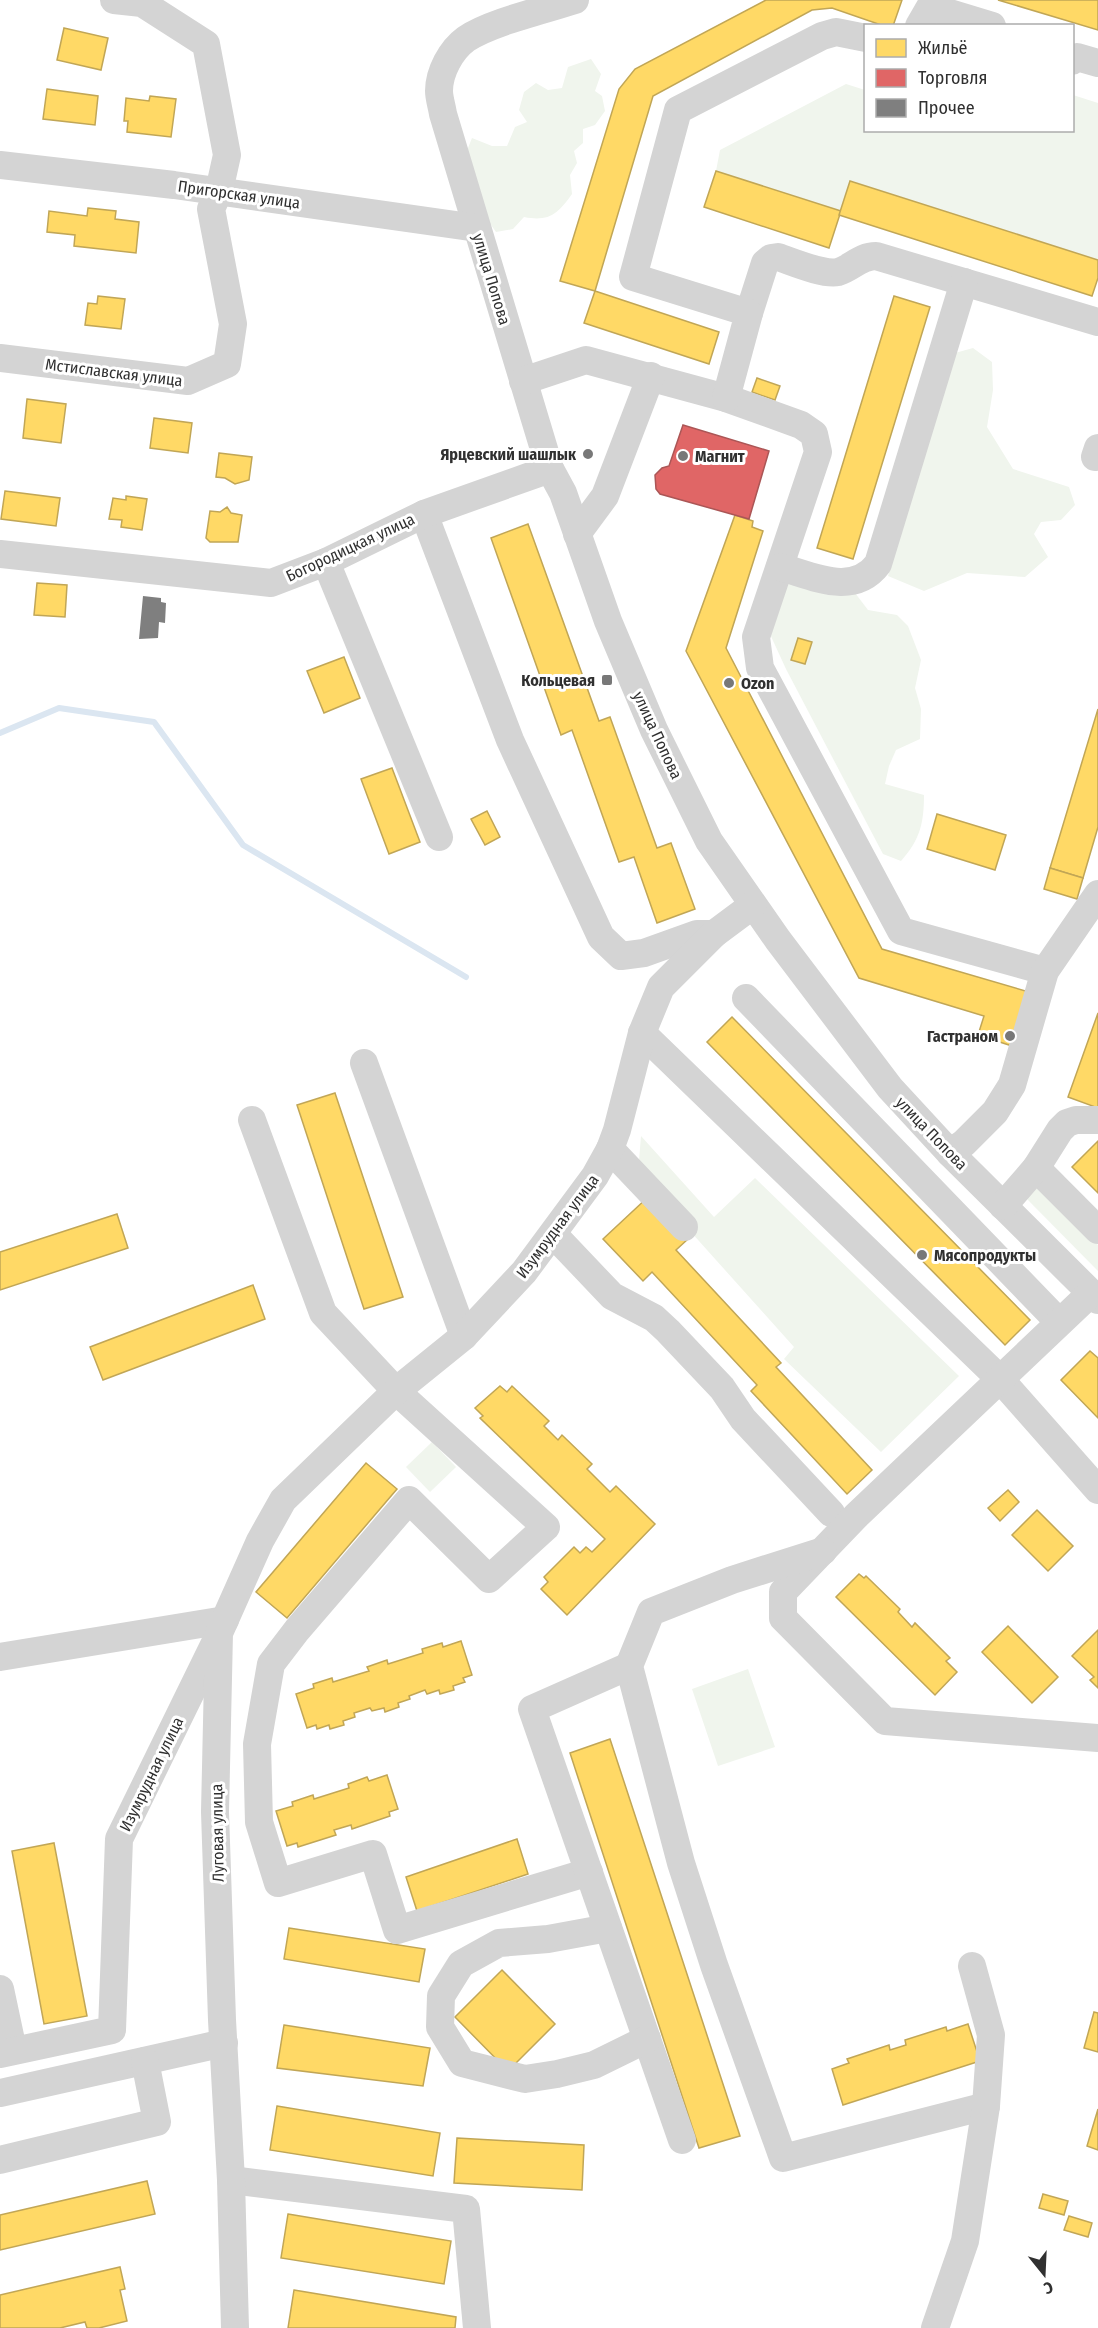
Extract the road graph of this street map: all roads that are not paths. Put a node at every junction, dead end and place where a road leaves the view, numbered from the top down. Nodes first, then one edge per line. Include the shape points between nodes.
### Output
1 (114, 0) edge
2 (575, 0) edge
3 (926, 15) edge
4 (980, 24) edge
5 (864, 38) edge
6 (1074, 59) edge
7 (1098, 63) edge
8 (0, 165) edge
9 (219, 191) junction
10 (477, 228) junction
11 (964, 282) junction
12 (749, 313) junction
13 (1098, 322) edge
14 (0, 358) edge
15 (651, 376) junction
16 (523, 381) junction
17 (726, 398) junction
18 (550, 470) junction
19 (424, 514) junction
20 (577, 534) junction
21 (0, 554) edge
22 (326, 562) junction
23 (780, 567) junction
24 (439, 837) dead end
25 (1098, 894) edge
26 (753, 904) junction
27 (714, 934) junction
28 (1045, 971) junction
29 (746, 998) dead end
30 (642, 1033) junction
31 (364, 1063) dead end
32 (252, 1120) dead end
33 (1098, 1120) edge
34 (610, 1149) junction
35 (950, 1153) junction
36 (1036, 1168) junction
37 (1003, 1206) junction
38 (684, 1227) dead end
39 (1098, 1230) edge
40 (553, 1234) junction
41 (1095, 1297) edge
42 (1059, 1322) junction
43 (464, 1336) junction
44 (1000, 1380) junction
45 (396, 1391) junction
46 (1098, 1490) edge
47 (283, 1500) joint
48 (831, 1513) dead end
49 (823, 1551) junction
50 (222, 1627) junction
51 (0, 1657) edge
52 (629, 1666) junction
53 (1098, 1738) edge
54 (589, 1872) junction
55 (608, 1928) junction
56 (972, 1966) dead end
57 (0, 1989) edge
58 (647, 2039) junction
59 (224, 2043) junction
60 (6, 2052) edge
61 (145, 2061) junction
62 (0, 2093) edge
63 (986, 2106) junction
64 (682, 2140) dead end
65 (0, 2160) edge
66 (231, 2180) junction
67 (235, 2328) edge
68 (477, 2328) edge
69 (935, 2328) edge

1 - 9 street via 142,3 206,44 227,155
2 - 10 street, улица Попова via 486,29 451,54 442,73 439,91 443,114
3 - 4 street
5 - 12 street via 836,32 822,36 678,110 633,277
6 - 7 street
8 - 9 street, Пригорская улица
9 - 10 street, Пригорская улица
9 - 14 street, Мстиславская улица via 211,209 233,324 227,364 188,381
10 - 16 street, улица Попова
11 - 12 street via 876,256 830,273 771,258 765,263
11 - 13 street
11 - 23 street via 878,564 857,581 840,583
12 - 17 street
15 - 16 street via 586,360
15 - 17 street
15 - 20 street via 605,496
16 - 18 street, улица Попова
17 - 23 street via 801,425 814,434 818,452
18 - 19 street, Богородицкая улица
18 - 20 street, улица Попова via 563,493
19 - 22 street, Богородицкая улица
19 - 27 street via 510,740 601,937 621,956 697,934
20 - 26 street, улица Попова via 654,730 709,841
21 - 22 street, Богородицкая улица via 272,583
22 - 24 street
23 - 28 street via 756,637 760,668 901,931
25 - 28 street
26 - 27 street, Изумрудная улица
26 - 35 street, улица Попова via 890,1088
27 - 30 street, Изумрудная улица via 661,987
28 - 35 street via 1012,1085 995,1112
29 - 42 street
30 - 34 street, Изумрудная улица
30 - 44 street
31 - 43 street
32 - 45 street via 322,1313
33 - 36 street via 1067,1123
34 - 38 street
34 - 40 street, Изумрудная улица via 596,1176
35 - 37 street, улица Попова
36 - 37 street
36 - 39 street
37 - 41 street, улица Попова
40 - 43 street, Изумрудная улица via 524,1272
40 - 48 street via 612,1296 654,1318 668,1331
41 - 42 street
42 - 44 street
43 - 45 street, Изумрудная улица
44 - 46 street
44 - 49 street
45 - 47 street, Изумрудная улица
45 - 54 street via 546,1527 489,1579 409,1500 290,1638 271,1664 257,1744 259,1822 278,1883 374,1854 397,1930
47 - 50 street, Луговая улица
49 - 52 street via 732,1580 651,1612
49 - 53 street via 783,1592 783,1618 885,1720
50 - 51 street
50 - 59 street, Луговая улица via 215,1812
50 - 60 street, Изумрудная улица via 119,1839 112,2030
52 - 54 street via 532,1709
52 - 63 street via 681,1863 783,2158
54 - 55 street
55 - 58 street
55 - 58 street via 499,1944 461,1964 441,1996 440,2027 462,2063 525,2079 594,2065
56 - 63 street via 991,2035
57 - 60 street
58 - 64 street
59 - 61 street
59 - 66 street, Луговая улица
61 - 62 street
61 - 65 street via 157,2122
63 - 69 street via 965,2241
66 - 67 street, Луговая улица
66 - 68 street via 466,2210

